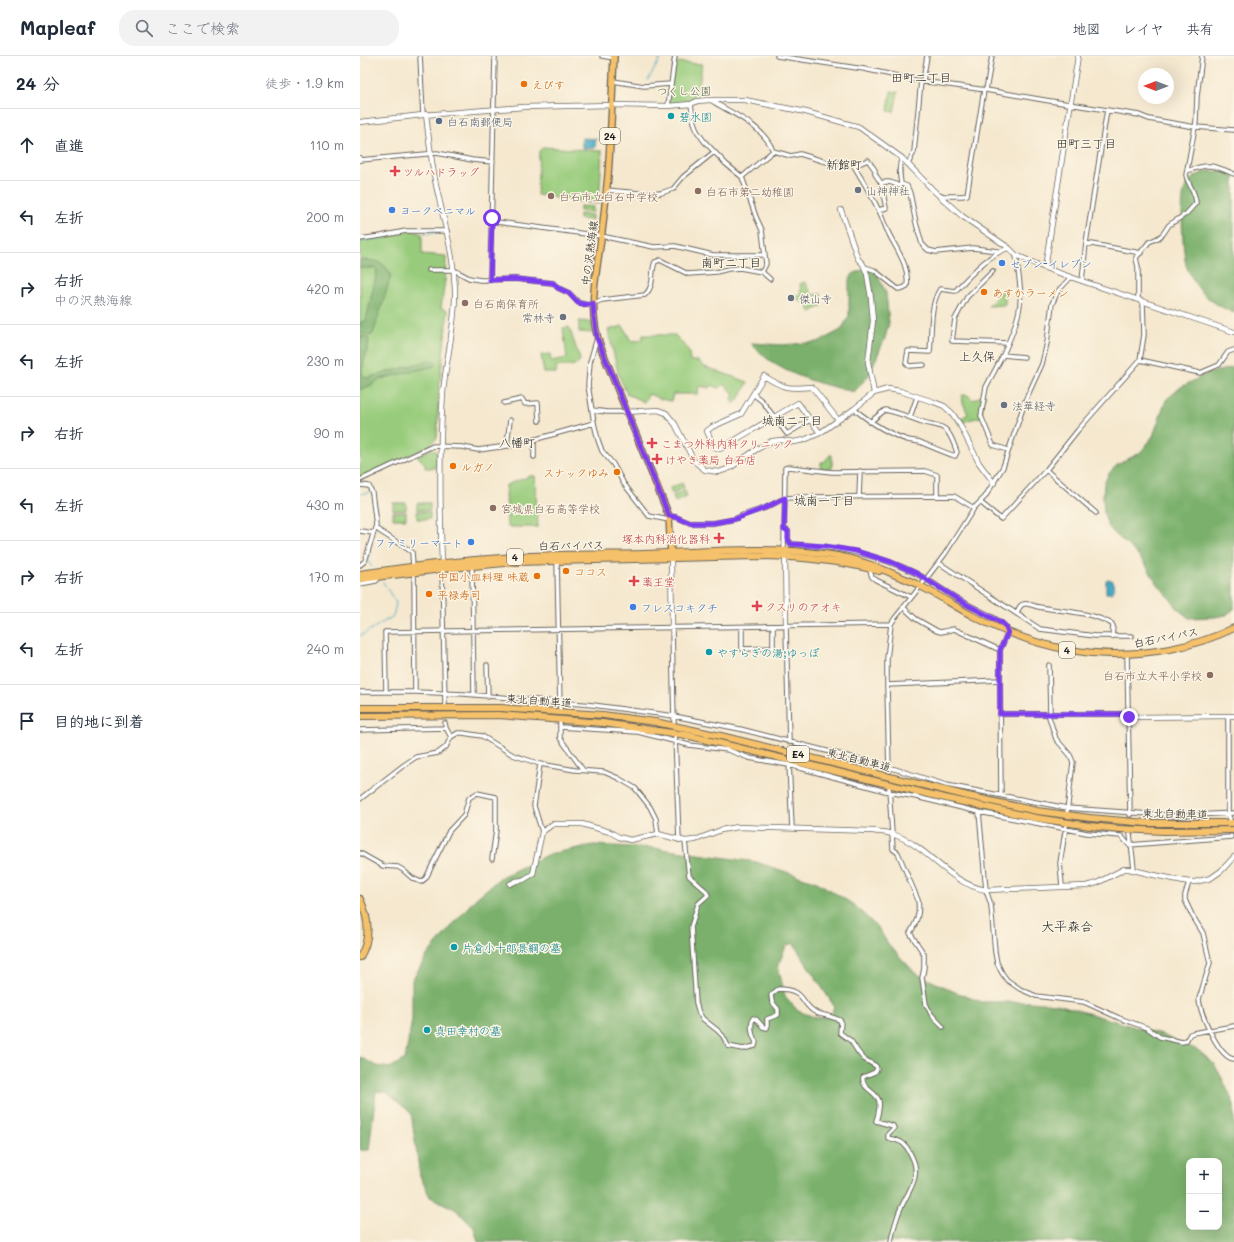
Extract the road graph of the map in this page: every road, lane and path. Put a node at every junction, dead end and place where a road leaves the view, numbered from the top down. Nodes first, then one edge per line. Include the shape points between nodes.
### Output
1 (420, 56) edge
2 (495, 56) edge
3 (602, 56) edge
4 (675, 56) edge
5 (777, 56) edge
6 (927, 56) edge
7 (992, 56) edge
8 (1078, 56) edge
9 (1202, 56) edge
10 (614, 57) edge
11 (801, 58) edge
12 (613, 81) junction
13 (922, 81) junction
14 (670, 84) junction
15 (985, 90) junction
16 (710, 100) junction
17 (691, 104) junction
18 (1071, 104) junction
19 (611, 105) junction
20 (668, 106) junction
21 (495, 109) junction
22 (1107, 110) junction
23 (424, 115) junction
24 (360, 122) edge
25 (1195, 127) junction
26 (1234, 130) edge
27 (773, 151) junction
28 (714, 152) junction
29 (431, 153) junction
30 (902, 158) junction
31 (360, 159) edge
32 (836, 161) dead end
33 (493, 162) junction
34 (908, 164) junction
35 (1187, 172) junction
36 (1234, 174) edge
37 (742, 177) junction
38 (881, 183) junction
39 (901, 184) junction
40 (606, 190) junction
41 (941, 196) junction
42 (841, 210) dead end
43 (879, 210) junction
44 (492, 218) junction
45 (447, 232) junction
46 (602, 236) junction
47 (360, 239) edge
48 (1086, 243) junction
49 (1009, 248) junction
50 (998, 252) junction
51 (1141, 253) junction
52 (765, 255) junction
53 (1016, 255) junction
54 (865, 267) junction
55 (1045, 268) junction
56 (429, 270) dead end
57 (454, 270) junction
58 (993, 271) dead end
59 (762, 272) junction
60 (1071, 277) junction
61 (490, 280) junction
62 (770, 280) dead end
63 (1082, 281) junction
64 (1138, 300) junction
65 (1144, 302) junction
66 (593, 303) junction
67 (1234, 332) edge
68 (597, 338) junction
69 (1008, 343) junction
70 (1234, 350) edge
71 (1002, 355) junction
72 (1024, 357) dead end
73 (1140, 360) junction
74 (924, 365) dead end
75 (874, 393) junction
76 (753, 394) junction
77 (917, 397) junction
78 (504, 403) dead end
79 (854, 409) junction
80 (592, 410) junction
81 (626, 412) junction
82 (910, 417) junction
83 (775, 418) junction
84 (510, 420) dead end
85 (539, 420) dead end
86 (810, 420) junction
87 (838, 420) junction
88 (870, 422) junction
89 (594, 423) junction
90 (820, 433) junction
91 (534, 440) junction
92 (507, 445) junction
93 (441, 446) junction
94 (1008, 450) junction
95 (534, 457) dead end
96 (1046, 470) junction
97 (860, 471) junction
98 (360, 480) edge
99 (994, 482) junction
100 (360, 485) edge
101 (937, 496) junction
102 (859, 497) junction
103 (785, 498) junction
104 (980, 502) junction
105 (974, 508) junction
106 (1096, 514) dead end
107 (669, 518) junction
108 (377, 528) junction
109 (784, 530) junction
110 (360, 531) edge
111 (373, 533) junction
112 (784, 553) junction
113 (671, 555) junction
114 (557, 558) junction
115 (940, 563) junction
116 (361, 564) edge
117 (442, 566) junction
118 (869, 568) junction
119 (413, 569) junction
120 (472, 570) dead end
121 (368, 572) junction
122 (360, 574) edge
123 (378, 576) junction
124 (900, 577) junction
125 (360, 579) edge
126 (926, 579) junction
127 (923, 583) dead end
128 (360, 584) edge
129 (919, 588) dead end
130 (911, 597) junction
131 (903, 608) junction
132 (1017, 614) junction
133 (891, 624) junction
134 (773, 626) junction
135 (786, 626) junction
136 (742, 627) junction
137 (672, 628) junction
138 (1234, 628) edge
139 (558, 630) junction
140 (474, 631) junction
141 (414, 632) junction
142 (443, 632) junction
143 (1008, 632) junction
144 (1132, 636) dead end
145 (1112, 637) junction
146 (1000, 650) junction
147 (1128, 654) junction
148 (488, 665) dead end
149 (1049, 665) dead end
150 (1000, 680) junction
151 (886, 685) junction
152 (360, 692) edge
153 (386, 692) junction
154 (415, 692) junction
155 (445, 693) junction
156 (474, 696) junction
157 (488, 697) junction
158 (560, 702) junction
159 (446, 704) dead end
160 (360, 708) edge
161 (560, 710) dead end
162 (1000, 714) junction
163 (1049, 714) junction
164 (1128, 715) junction
165 (360, 716) edge
166 (674, 716) junction
167 (1228, 716) junction
168 (1234, 716) edge
169 (560, 721) dead end
170 (674, 722) dead end
171 (445, 723) dead end
172 (560, 727) junction
173 (446, 728) junction
174 (360, 730) edge
175 (675, 736) dead end
176 (451, 737) junction
177 (675, 742) junction
178 (789, 742) junction
179 (540, 764) junction
180 (789, 764) junction
181 (889, 769) junction
182 (583, 770) junction
183 (889, 790) junction
184 (1001, 795) junction
185 (360, 800) edge
186 (1067, 810) junction
187 (979, 812) junction
188 (1130, 813) junction
189 (1234, 813) edge
190 (1228, 814) junction
191 (1232, 821) edge
192 (792, 828) junction
193 (1066, 828) junction
194 (1234, 830) edge
195 (542, 832) junction
196 (658, 834) junction
197 (892, 834) junction
198 (1130, 834) dead end
199 (679, 840) junction
200 (685, 841) junction
201 (1234, 842) edge
202 (1131, 845) junction
203 (360, 853) edge
204 (1234, 857) edge
205 (492, 859) dead end
206 (1134, 869) junction
207 (1189, 882) junction
208 (510, 884) dead end
209 (1062, 886) junction
210 (986, 890) junction
211 (360, 899) edge
212 (360, 957) edge
213 (1234, 1026) edge
214 (943, 1027) dead end
215 (1208, 1030) junction
216 (1234, 1060) edge
217 (891, 1242) edge

1 - 23 street
2 - 21 street
3 - 10 street
4 - 14 street
5 - 11 street
6 - 13 street
7 - 15 street
8 - 18 street
9 - 25 street
10 - 12 main road, 中の沢熱海線 / 24
11 - 13 street
12 - 14 street via 644,86
12 - 19 main road, 中の沢熱海線 / 24
13 - 15 street
13 - 34 street via 914,152
14 - 20 street
15 - 18 street
15 - 41 street via 968,195
16 - 17 street
16 - 27 street via 750,124 770,144
16 - 30 street via 745,100 832,118 859,127
17 - 20 street
17 - 28 street via 697,131
18 - 22 street
18 - 55 street
19 - 20 street
19 - 21 street
19 - 40 main road, 中の沢熱海線 / 24
21 - 23 street
21 - 33 street
22 - 25 street
22 - 48 street
23 - 24 street
23 - 29 street
25 - 26 street
25 - 35 street
27 - 32 street via 791,156 800,154 837,164
27 - 37 street
28 - 37 street
28 - 40 street via 673,189 649,194
29 - 31 street
29 - 33 street
29 - 45 street
30 - 34 street
30 - 39 street via 899,170
33 - 44 street
34 - 41 street
35 - 36 street via 1210,166
35 - 51 street via 1187,181 1196,197 1196,203 1186,214 1169,225 1163,234 1150,242
37 - 52 street via 762,230
38 - 39 street via 886,181 899,186
38 - 43 street via 886,208
38 - 43 street via 868,160 854,166
39 - 50 street via 907,186 910,193 920,238 928,250 936,252 973,248
40 - 46 main road, 中の沢熱海線 / 24
41 - 49 street via 962,216
42 - 54 street via 858,259
43 - 54 street via 902,259 907,286 898,289 874,270
44 - 46 street via 497,222 521,226
44 - 61 street
45 - 47 street via 406,231
45 - 57 street
46 - 52 street via 652,247 675,246 713,255
46 - 66 main road, 中の沢熱海線 / 24
48 - 51 street
48 - 63 street
49 - 50 street
49 - 53 street
50 - 74 street via 955,291 940,289 933,312 930,352 908,351 906,363 909,366
51 - 64 street via 1136,258
52 - 59 street via 766,264
53 - 55 street
53 - 69 street via 1020,303
54 - 75 street via 873,321 868,362
55 - 60 street
56 - 57 street
57 - 61 street via 469,278
57 - 93 street via 454,309 445,377
58 - 69 street via 967,297 955,319 952,340
59 - 62 street
59 - 66 street via 740,268 688,274 660,260 653,266 652,283 645,295
60 - 63 street
60 - 94 street via 1058,291 1052,304 1042,364 1026,399
61 - 66 street via 515,279 553,283 569,293 578,303
63 - 64 street
64 - 65 street
65 - 67 street
65 - 73 street via 1144,335
66 - 68 main road, 中の沢熱海線 / 24
68 - 80 street via 590,362 588,385
68 - 81 main road, 中の沢熱海線 / 24
69 - 71 street
70 - 73 street via 1228,352 1219,365 1200,373
71 - 72 street
71 - 94 street via 986,388 981,416 993,445
73 - 96 street
75 - 77 street via 888,389
75 - 79 street
76 - 83 street
76 - 83 street via 741,414 707,431 714,447 720,449
76 - 87 street via 764,376 780,386 793,389 812,387
77 - 82 street
77 - 99 street via 944,406 952,413 979,463
78 - 85 street via 522,399 525,404 538,403
79 - 87 street
79 - 88 street
80 - 81 street
80 - 89 street
81 - 90 street via 658,410 666,413 676,424 694,461 712,472 730,468 772,442 794,442
81 - 107 main road, 中の沢熱海線 / 24
82 - 88 street via 885,410
82 - 88 street via 945,429 950,434 957,452 955,456 918,441 897,436
83 - 86 street via 787,434
83 - 86 street via 798,403
84 - 92 street
86 - 90 street
87 - 90 street
89 - 91 street
89 - 107 street via 602,451 649,516
91 - 92 street
91 - 95 street
92 - 93 street via 478,450
93 - 98 street via 433,446
93 - 117 street
94 - 99 street via 1003,467
96 - 104 street via 1002,519
96 - 106 street
97 - 101 street via 925,471 937,475
97 - 102 street
97 - 103 street via 785,468
99 - 104 street
100 - 108 street via 368,486 372,492
101 - 102 street
101 - 105 street via 954,496
102 - 103 street
103 - 107 street via 735,519 713,523 690,523 676,517
103 - 109 street
104 - 105 street
105 - 115 street
107 - 113 main road, 中の沢熱海線 / 24
108 - 111 street
108 - 119 street via 412,552
109 - 112 street
109 - 126 street via 788,531 791,544 825,546 873,555
110 - 111 street
111 - 116 street via 365,560
112 - 113 highway, 白石バイパス / 4
112 - 118 highway, 白石バイパス / 4
112 - 124 highway, 白石バイパス / 4 via 844,557 871,564
112 - 135 street
113 - 114 highway, 白石バイパス / 4
113 - 137 street
114 - 117 highway, 白石バイパス / 4
114 - 139 street
115 - 126 street
115 - 132 street
116 - 121 street
117 - 119 highway, 白石バイパス / 4
117 - 142 street
118 - 124 highway, 白石バイパス / 4
118 - 130 street via 876,580
119 - 121 highway, 白石バイパス / 4
119 - 123 highway, 白石バイパス / 4
119 - 141 street
120 - 140 street
121 - 122 highway, 白石バイパス / 4
123 - 125 highway, 白石バイパス / 4
123 - 128 street via 376,581
124 - 143 highway, 白石バイパス / 4
126 - 127 street
126 - 143 street via 1005,625
129 - 130 street
130 - 131 street
131 - 133 street
131 - 146 street via 937,631 954,629
132 - 145 street via 1040,628
132 - 145 street via 1020,606 1025,604 1080,612 1112,624
133 - 135 street
133 - 151 street
134 - 135 street
134 - 136 street
134 - 136 street via 776,648 740,649
135 - 178 street
136 - 137 street
137 - 139 street
137 - 166 street
138 - 147 highway, 白石バイパス / 4 via 1182,646
139 - 140 street
139 - 158 street
140 - 142 street
140 - 156 street
141 - 142 street
141 - 153 street via 385,632
141 - 154 street
142 - 155 street
143 - 146 street
143 - 147 highway, 白石バイパス / 4 via 1042,644 1074,651
144 - 145 street
146 - 150 street
147 - 164 street
148 - 157 street
149 - 163 street
150 - 151 street
150 - 162 street
151 - 181 street
152 - 153 street
153 - 154 street
154 - 155 street
155 - 156 street
155 - 159 street
156 - 157 street
157 - 158 street
158 - 161 street
158 - 166 street
160 - 191 highway, 東北自動車道 / E4 via 501,708 603,715 655,722 721,736 1037,811 1146,823
162 - 163 street
162 - 184 street
163 - 164 street
163 - 186 street via 1056,739 1073,760
164 - 167 street
164 - 188 street
165 - 194 highway, 東北自動車道 / E4 via 498,715 603,723 709,740 1036,818 1120,829
166 - 170 street
166 - 178 street
167 - 168 street
167 - 190 street
169 - 172 street
171 - 173 street
172 - 177 street via 638,732
172 - 182 street via 560,738
173 - 174 street
173 - 176 street
175 - 177 street
176 - 179 street via 458,733 482,736 513,755
176 - 185 street via 446,747 438,753 416,757
177 - 180 street via 728,750 749,758
177 - 199 street
178 - 181 street
179 - 182 street
179 - 195 street via 534,806
180 - 183 street
180 - 192 street
181 - 184 street via 946,785
182 - 196 street via 604,772 635,788 656,819
183 - 187 street
183 - 197 street
184 - 186 street
186 - 188 street
187 - 193 street
187 - 210 street
188 - 190 street via 1176,816
189 - 190 street
190 - 191 street
192 - 197 street
192 - 200 street via 738,827
193 - 202 street via 1121,836
193 - 209 street via 1060,863
195 - 196 street via 553,824 568,823 589,826 630,840
195 - 208 street via 533,874
196 - 199 street
197 - 210 street via 904,839 964,883
197 - 214 street via 893,849 898,853 920,908 915,926 910,933 924,954 922,978 926,1004
198 - 202 street
199 - 200 street
200 - 217 street via 689,876 708,895 698,904 691,927 696,1003 703,1019 723,1036 728,1046 737,1049 749,1048 755,1046 756,1042 752,1036 753,1018 767,1028 768,1019 778,1015 771,995 778,989 791,990 797,992 816,1012 841,1021 840,1033 851,1041 864,1059 876,1066 875,1072 863,1077 862,1080 878,1099 876,1121 893,1126 888,1138 904,1144 916,1166 915,1178 898,1215
201 - 202 street via 1231,837
202 - 206 street
203 - 205 street via 384,866 403,870 421,882 426,878 449,831 464,815 469,798 477,793 496,797 496,830
204 - 207 street via 1211,878
206 - 207 street
206 - 209 street via 1124,869 1086,886
207 - 215 street via 1185,900 1203,933 1210,963 1199,999
209 - 210 street
210 - 215 street via 997,963 1007,980 1020,989 1036,996 1084,1002 1147,1028 1160,1037 1182,1042 1186,1041 1190,1034
211 - 212 highway via 368,927
213 - 215 street
215 - 216 street via 1227,1058

